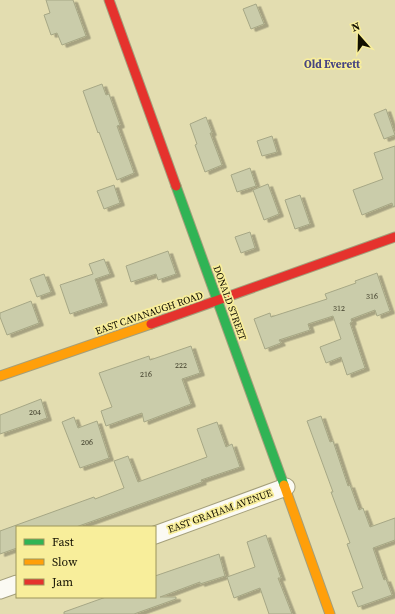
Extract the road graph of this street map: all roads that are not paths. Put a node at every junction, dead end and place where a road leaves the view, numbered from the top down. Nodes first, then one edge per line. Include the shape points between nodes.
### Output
1 (108, 0) edge
2 (395, 237) edge
3 (218, 301) junction
4 (0, 376) edge
5 (286, 488) junction
6 (156, 535) edge
7 (16, 584) edge
8 (0, 590) edge
9 (330, 614) edge

1 - 3 street, DONALD STREET
2 - 3 street, EAST CAVANAUGH ROAD
3 - 4 street, EAST CAVANAUGH ROAD
3 - 5 street, DONALD STREET
5 - 6 street, EAST GRAHAM AVENUE
5 - 9 street, DONALD STREET
7 - 8 street

